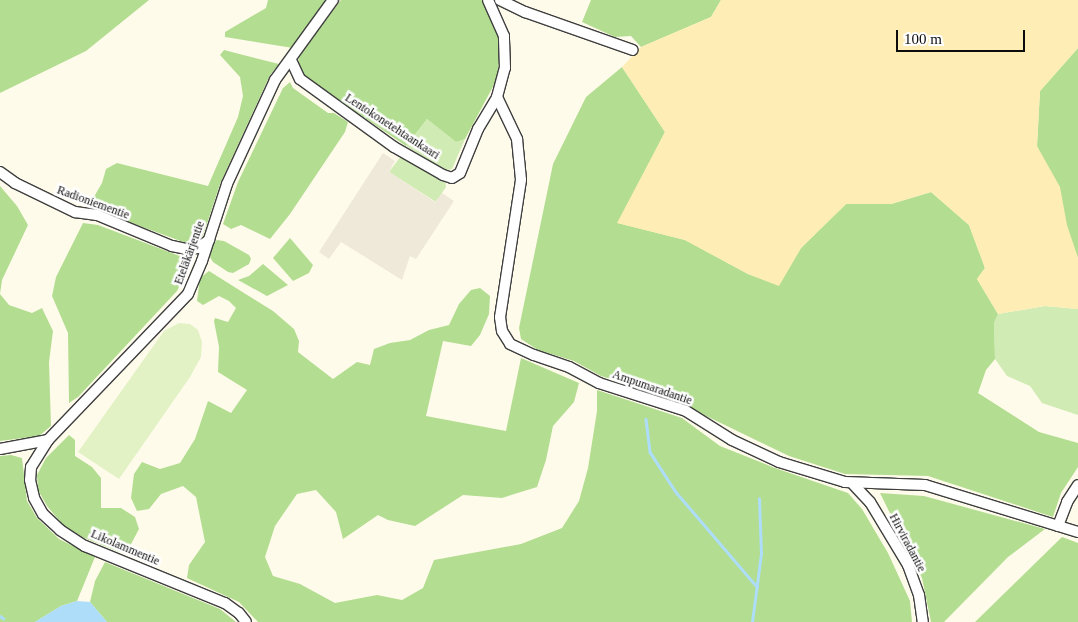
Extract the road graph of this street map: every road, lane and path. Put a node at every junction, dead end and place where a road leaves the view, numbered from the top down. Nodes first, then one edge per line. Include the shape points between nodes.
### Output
1 (333, 0) edge
2 (488, 0) edge
3 (500, 0) edge
4 (633, 50) dead end
5 (291, 60) junction
6 (497, 97) junction
7 (0, 172) edge
8 (209, 240) junction
9 (48, 440) junction
10 (0, 449) edge
11 (854, 484) junction
12 (1078, 485) edge
13 (1058, 526) junction
14 (1078, 532) edge
15 (246, 622) edge
16 (923, 622) edge

1 - 5 street, Eteläkärjentie
2 - 6 street, Lentokonetehtaankaari via 504,36 506,50
3 - 4 street
5 - 6 street, Lentokonetehtaankaari via 300,79 394,147 452,178 460,173 478,130
5 - 8 street, Eteläkärjentie via 275,80 227,184
6 - 11 street, Ampumaradantie via 517,139 521,180 500,317 502,331 510,344 598,383 686,411 732,440 778,462
7 - 8 street, Radioniementie via 15,183 75,212 97,215 172,246 198,248
8 - 9 street, Eteläkärjentie via 188,294
9 - 10 street
9 - 15 street, Likolammentie via 31,467 30,480 34,498 43,514 60,530 85,546 225,603
11 - 13 street, Ampumaradantie via 925,485
11 - 16 street, Hirviradantie via 870,502 908,565 919,596
12 - 13 street
13 - 14 street, Ampumaradantie

